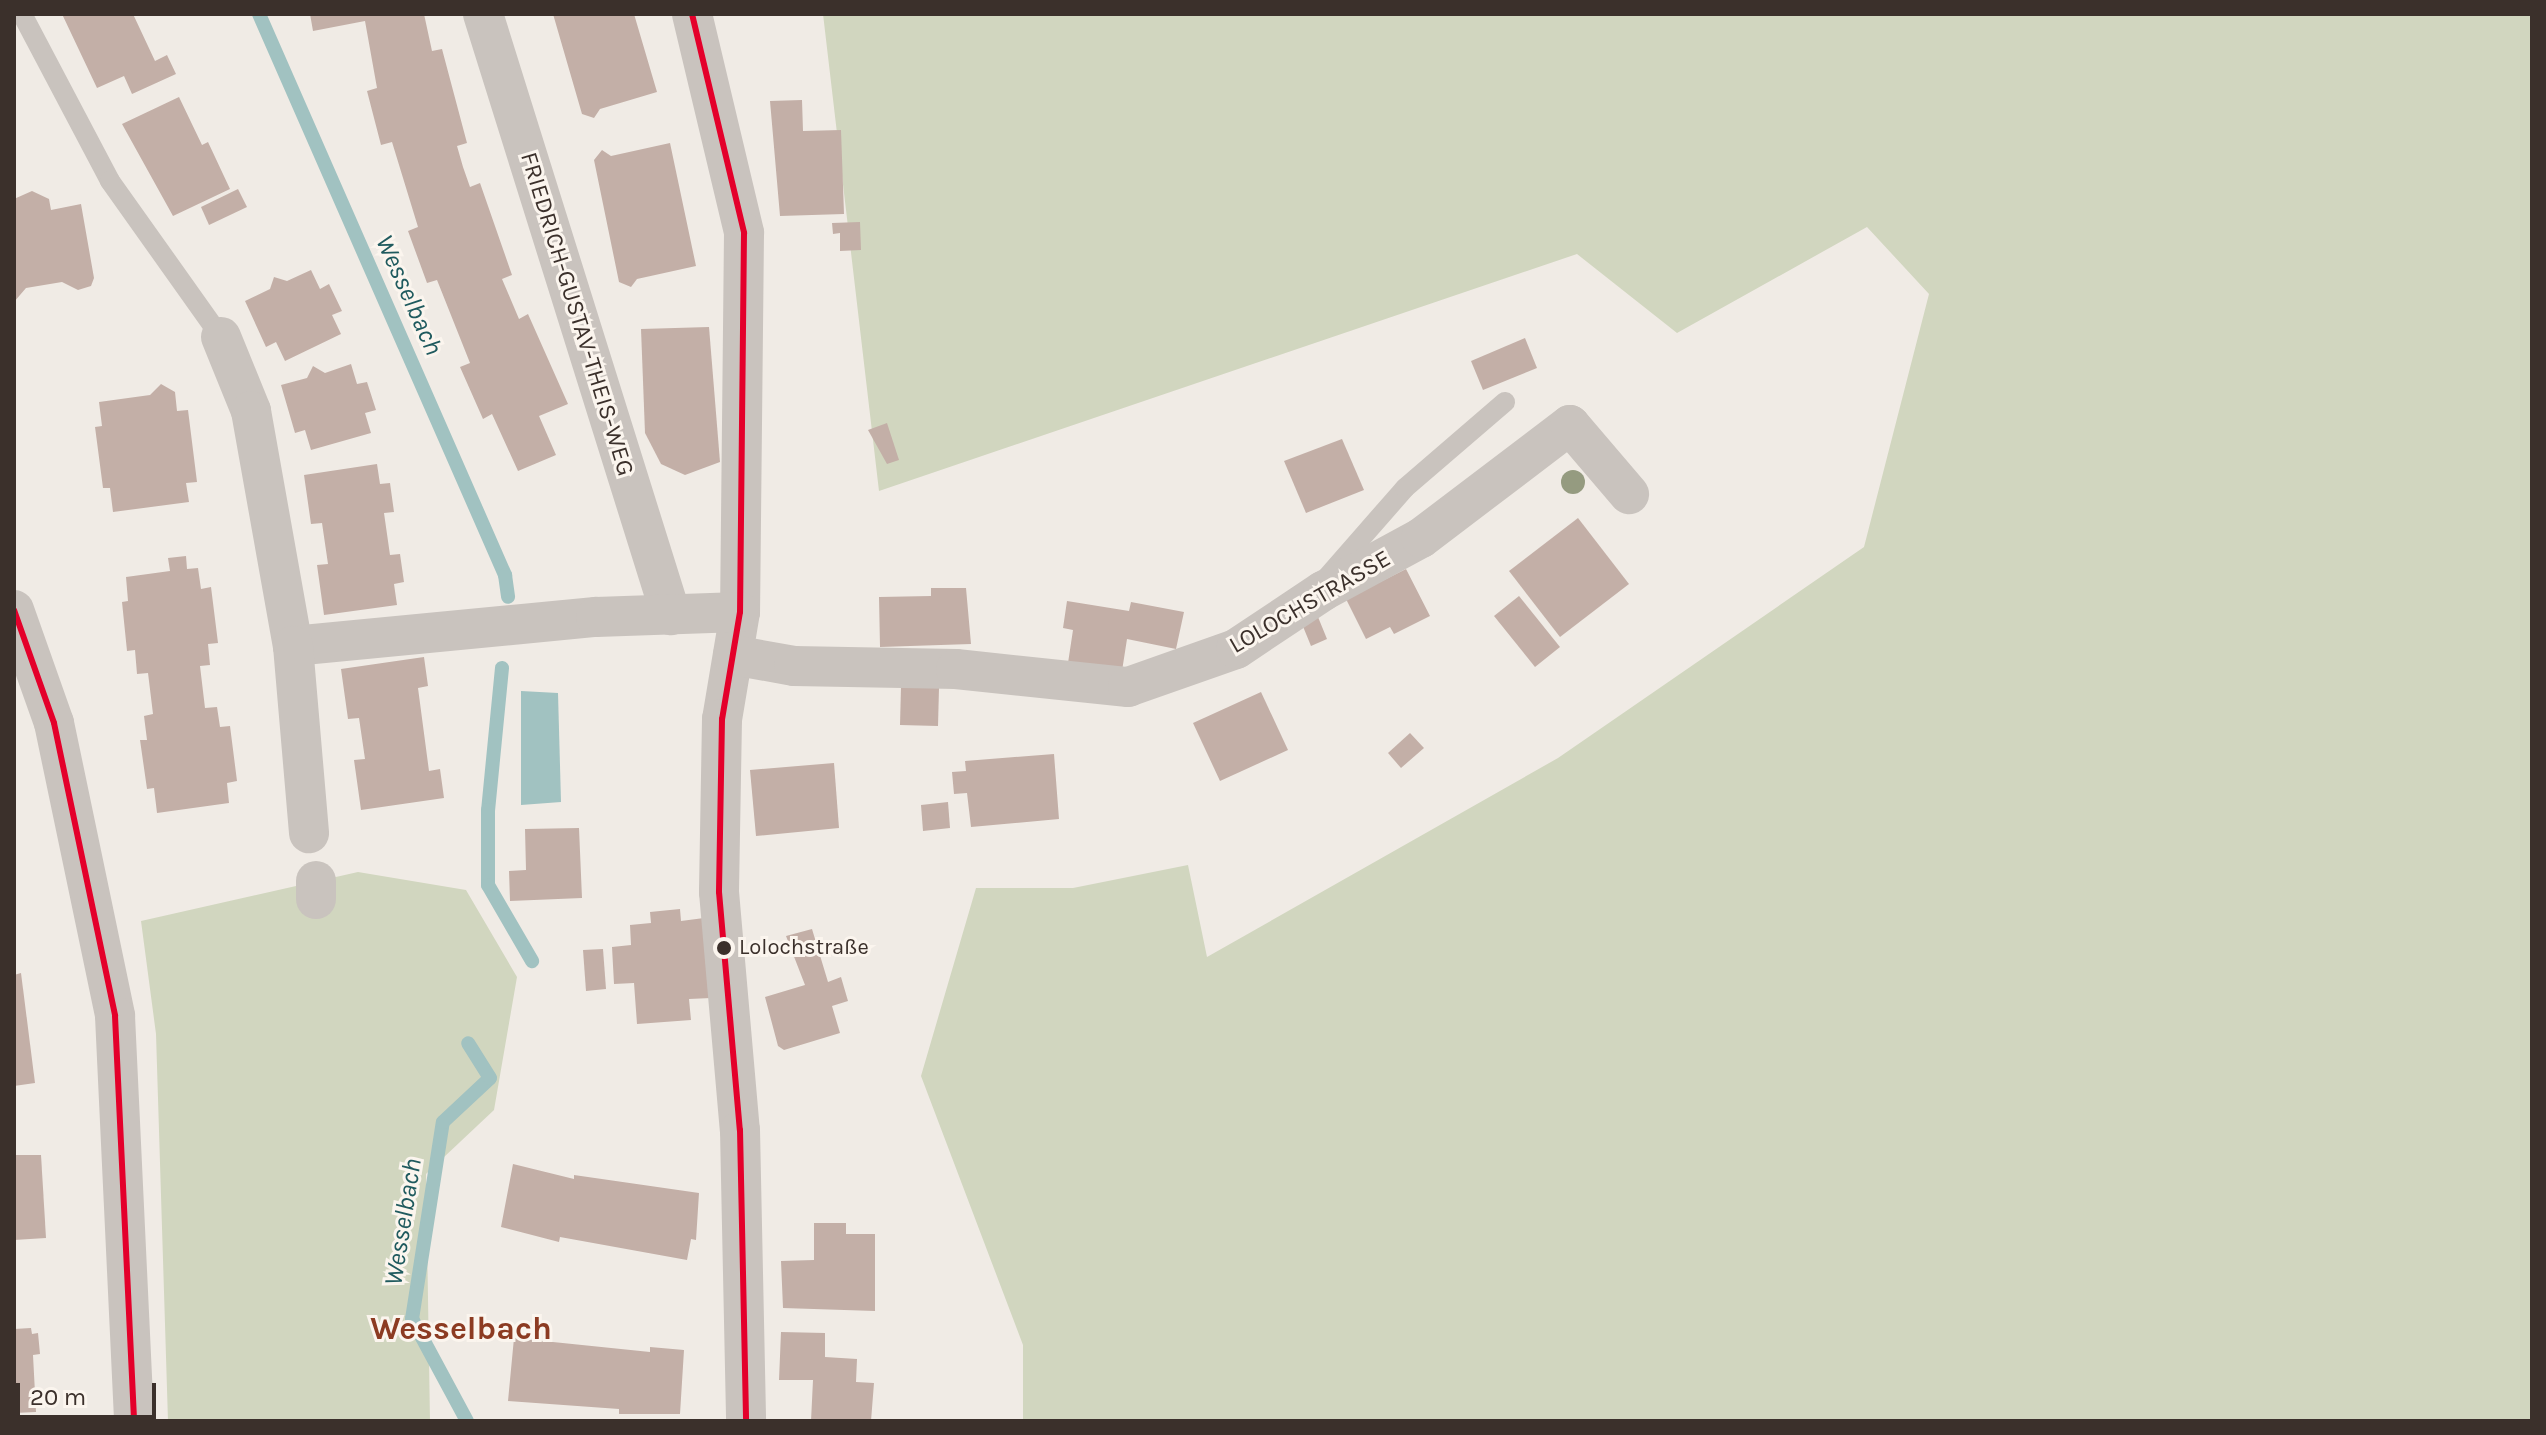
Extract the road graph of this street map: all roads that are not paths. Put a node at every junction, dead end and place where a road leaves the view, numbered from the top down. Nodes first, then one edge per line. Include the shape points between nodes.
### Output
1 (22, 14) edge
2 (483, 14) edge
3 (692, 14) edge
4 (221, 337) joint
5 (1505, 402) dead end
6 (1629, 494) dead end
7 (1323, 591) junction
8 (14, 610) edge
9 (740, 612) junction
10 (671, 615) junction
11 (293, 646) junction
12 (733, 655) junction
13 (309, 833) dead end
14 (134, 1421) edge
15 (746, 1421) edge

1 - 4 lane via 110,181
2 - 10 street, FRIEDRICH-GUSTAV-THEIS-WEG
3 - 9 street via 744,233
4 - 11 street via 251,411
5 - 7 lane via 1405,488 1327,576
6 - 7 street, LOLOCHSTRASSE via 1570,425 1421,538
7 - 12 street, LOLOCHSTRASSE via 1236,649 1128,687 956,669 794,666
8 - 14 street via 54,723 115,1016
9 - 10 street
9 - 12 street
10 - 11 street via 596,617
11 - 13 street
12 - 15 street via 722,719 719,892 740,1130

